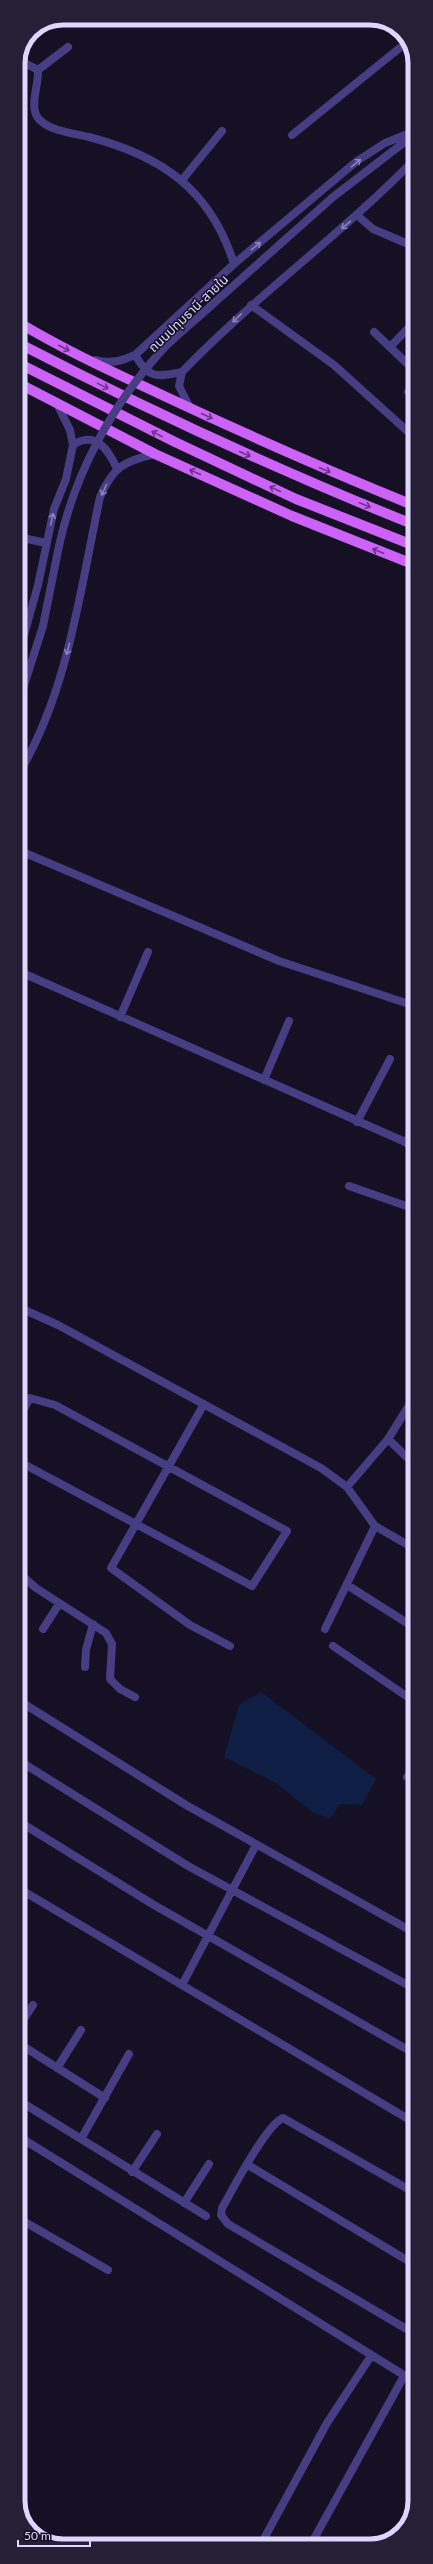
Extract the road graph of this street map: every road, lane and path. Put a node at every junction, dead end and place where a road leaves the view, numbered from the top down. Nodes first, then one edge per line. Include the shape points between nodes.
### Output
1 (403, 45) edge
2 (68, 46) dead end
3 (25, 63) edge
4 (38, 70) junction
5 (222, 131) dead end
6 (408, 134) edge
7 (292, 135) dead end
8 (408, 139) edge
9 (408, 166) edge
10 (182, 180) junction
11 (358, 216) junction
12 (408, 244) edge
13 (234, 264) junction
14 (251, 305) junction
15 (25, 326) edge
16 (408, 328) edge
17 (25, 332) edge
18 (374, 332) dead end
19 (46, 339) junction
20 (25, 347) edge
21 (390, 347) junction
22 (135, 355) junction
23 (80, 356) junction
24 (408, 364) edge
25 (25, 367) edge
26 (182, 372) junction
27 (25, 386) edge
28 (57, 404) junction
29 (191, 409) junction
30 (408, 430) edge
31 (73, 445) junction
32 (155, 454) junction
33 (117, 469) junction
34 (408, 503) edge
35 (408, 522) edge
36 (25, 538) edge
37 (46, 543) junction
38 (408, 543) edge
39 (408, 562) edge
40 (25, 633) edge
41 (25, 685) edge
42 (25, 759) edge
43 (25, 853) edge
44 (148, 952) dead end
45 (25, 974) edge
46 (408, 1004) edge
47 (120, 1017) junction
48 (290, 1021) dead end
49 (390, 1058) dead end
50 (264, 1080) junction
51 (358, 1122) junction
52 (408, 1144) edge
53 (349, 1186) dead end
54 (408, 1207) edge
55 (25, 1310) edge
56 (204, 1404) junction
57 (25, 1407) edge
58 (408, 1407) edge
59 (388, 1439) junction
60 (408, 1458) edge
61 (25, 1465) edge
62 (168, 1467) junction
63 (347, 1487) junction
64 (136, 1524) junction
65 (375, 1526) junction
66 (408, 1545) edge
67 (25, 1577) edge
68 (347, 1585) junction
69 (59, 1604) junction
70 (93, 1624) junction
71 (408, 1624) edge
72 (43, 1629) dead end
73 (325, 1629) dead end
74 (230, 1646) dead end
75 (333, 1646) dead end
76 (85, 1667) dead end
77 (135, 1697) dead end
78 (408, 1697) edge
79 (25, 1704) edge
80 (25, 1764) edge
81 (25, 1824) edge
82 (256, 1845) junction
83 (233, 1891) junction
84 (25, 1892) edge
85 (408, 1928) edge
86 (208, 1936) junction
87 (182, 1985) junction
88 (408, 1985) edge
89 (33, 2005) dead end
90 (25, 2017) edge
91 (81, 2030) dead end
92 (25, 2048) edge
93 (408, 2050) edge
94 (129, 2054) dead end
95 (57, 2068) junction
96 (105, 2098) junction
97 (25, 2104) edge
98 (408, 2119) edge
99 (156, 2134) dead end
100 (81, 2139) junction
101 (25, 2140) edge
102 (210, 2164) dead end
103 (248, 2165) junction
104 (132, 2172) junction
105 (408, 2189) edge
106 (184, 2203) junction
107 (206, 2216) dead end
108 (25, 2222) edge
109 (408, 2261) edge
110 (108, 2270) dead end
111 (408, 2330) edge
112 (371, 2356) junction
113 (404, 2376) junction
114 (408, 2378) edge
115 (264, 2539) edge
116 (314, 2539) edge

1 - 7 street
2 - 4 street
3 - 4 street
4 - 10 street via 34,110 39,118 50,126 122,146 155,162
5 - 10 street
13 -> 6 street via 357,161 386,143
8 - 41 street, ถนนปทุมธานี-สายใน, bridge via 333,197 164,349 107,424 79,479 66,516 48,603
9 - 11 street
10 - 13 street via 204,203 218,223
11 - 12 street via 373,229
11 -> 14 street
13 - 22 street
14 -> 26 street
14 - 30 street via 334,365
15 - 19 main road
16 - 21 street
17 - 19 main road
18 - 21 street
19 -> 23 main road
20 -> 35 main road via 182,426 303,480
21 - 24 street
22 - 23 street via 119,362 106,363
22 - 26 street via 144,371 152,375
23 - 29 main road
38 -> 25 main road via 289,496 174,442
26 - 29 street via 179,386
27 - 28 main road
28 - 31 street via 70,430
28 - 32 main road
29 -> 34 main road via 309,464
31 - 33 street via 88,439 102,444 110,452
37 -> 31 street via 54,510 66,479
32 - 33 street via 135,459
39 -> 32 main road via 292,516
33 -> 42 street via 100,497 77,611 53,697
36 - 37 street
37 - 40 street
43 - 46 street via 280,961
44 - 47 street
45 - 47 street
47 - 50 street
48 - 50 street
49 - 51 street
50 - 51 street
51 - 52 street
53 - 54 street
55 - 56 street via 58,1324
56 - 62 street
56 - 63 street via 321,1468
57 - 62 street via 30,1398 55,1405
58 - 59 street
59 - 60 street
59 - 63 street
61 - 64 street
62 - 64 street
62 - 64 street via 287,1531 252,1586
63 - 65 street
64 - 74 street via 111,1568 190,1625
65 - 66 street
65 - 68 street
67 - 69 street
68 - 71 street
68 - 73 street
69 - 70 street
69 - 72 street
70 - 76 street via 86,1650
70 - 77 street via 111,1638 110,1680
75 - 78 street
79 - 82 street via 186,1805
80 - 83 street via 127,1830
81 - 86 street
82 - 83 street
82 - 85 street
83 - 86 street
83 - 88 street
84 - 87 street
86 - 87 street
86 - 93 street
87 - 98 street
89 - 90 street
91 - 95 street
92 - 95 street
94 - 96 street
95 - 96 street
96 - 100 street
97 - 100 street
99 - 104 street
100 - 104 street
101 - 112 street
102 - 106 street
103 - 105 street via 274,2123 283,2118
103 - 109 street
103 - 111 street via 222,2208 224,2220
104 - 106 street
106 - 107 street
108 - 110 street
112 - 113 street
112 - 115 street via 327,2423
113 - 114 street
113 - 116 street

